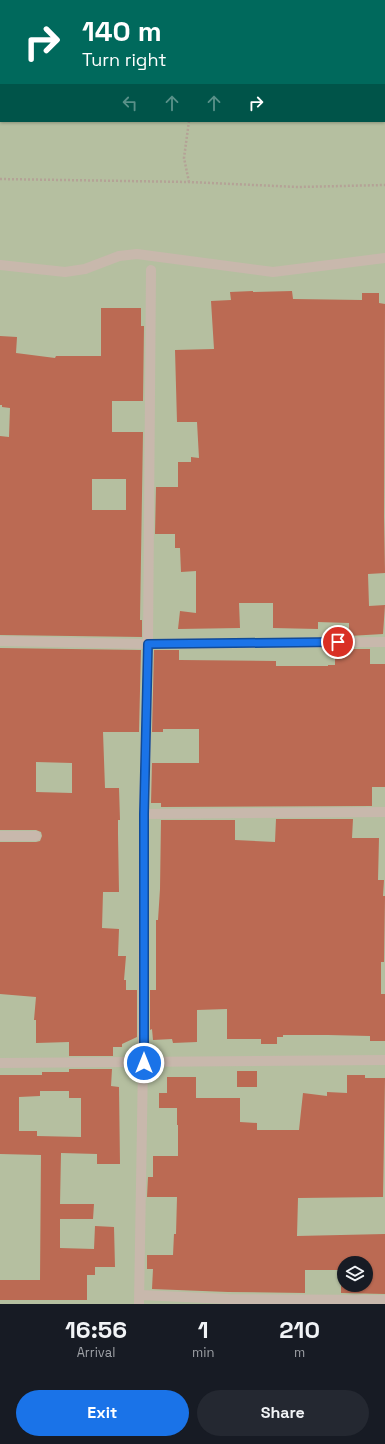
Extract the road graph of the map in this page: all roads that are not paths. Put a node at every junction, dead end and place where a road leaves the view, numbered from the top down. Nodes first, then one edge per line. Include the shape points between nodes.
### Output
1 (385, 258) edge
2 (0, 265) edge
3 (151, 270) dead end
4 (0, 641) edge
5 (385, 642) edge
6 (148, 644) junction
7 (385, 812) edge
8 (144, 814) junction
9 (0, 836) edge
10 (36, 836) dead end
11 (385, 1060) edge
12 (0, 1063) edge
13 (144, 1063) junction
14 (139, 1299) edge
15 (385, 1300) edge

1 - 2 street via 273,272 137,254 118,256 85,269 65,272
3 - 6 street
4 - 6 street
5 - 6 street
6 - 8 street
7 - 8 street
8 - 13 street
9 - 10 street
11 - 13 street
12 - 13 street
13 - 14 street
14 - 15 street

